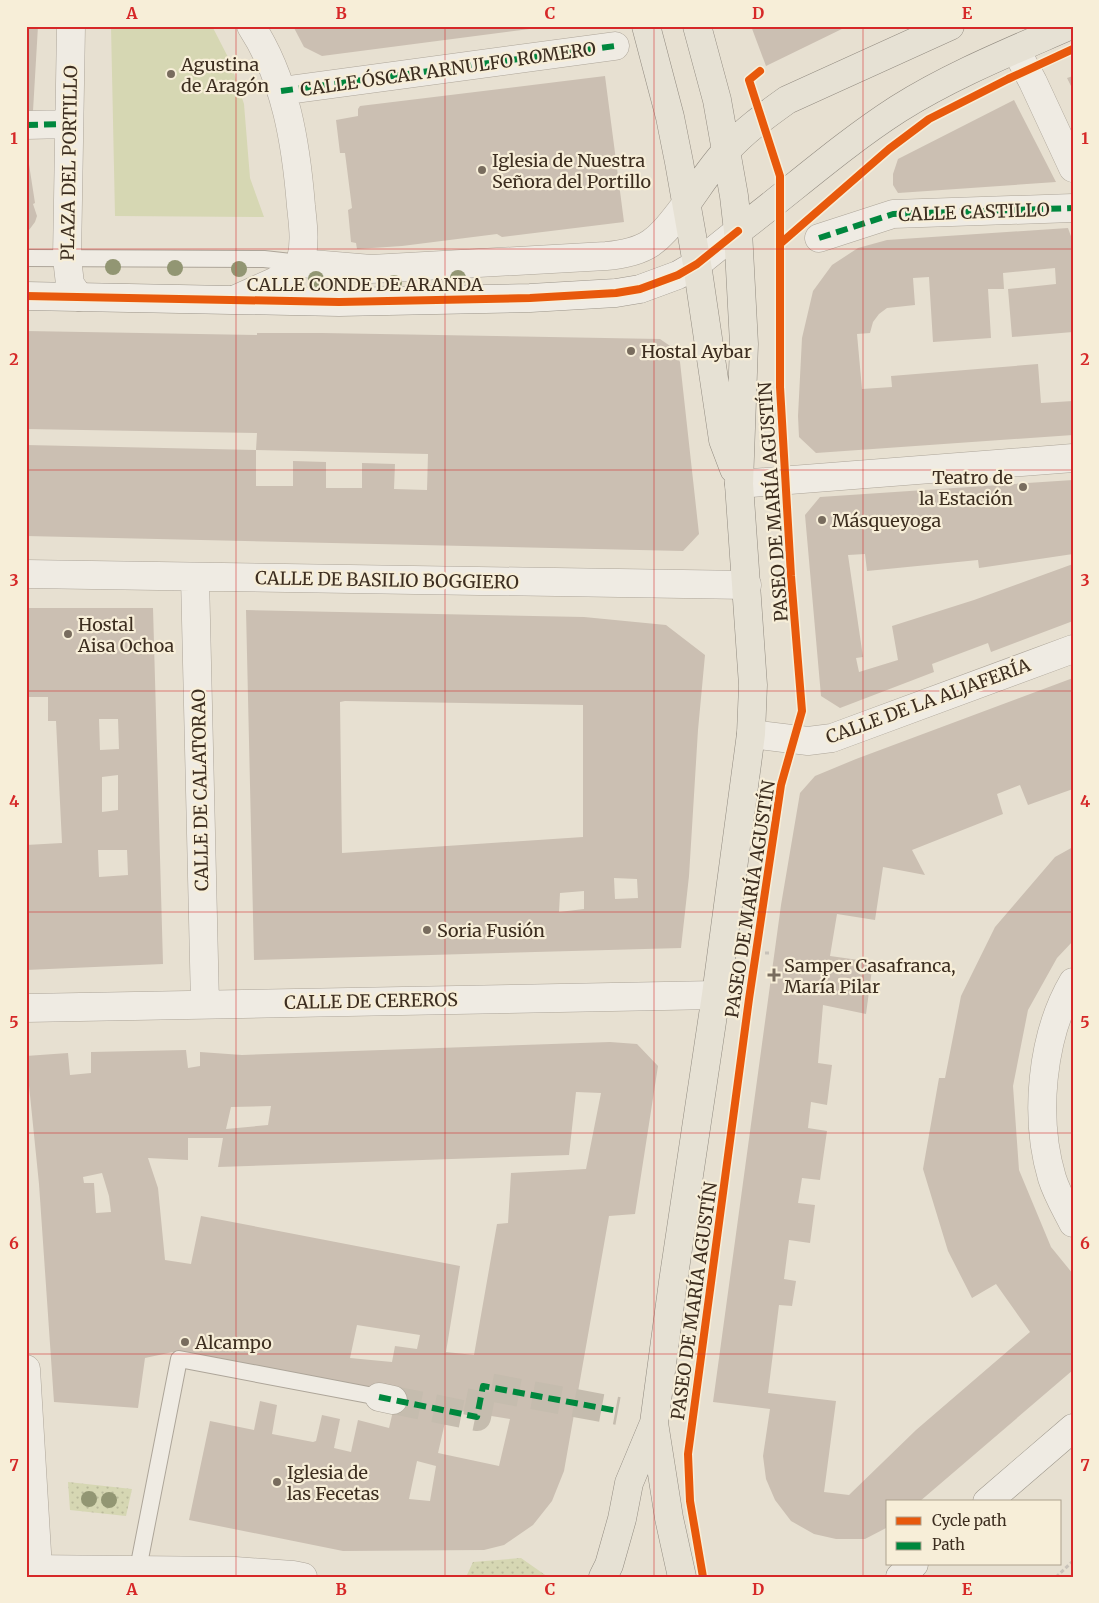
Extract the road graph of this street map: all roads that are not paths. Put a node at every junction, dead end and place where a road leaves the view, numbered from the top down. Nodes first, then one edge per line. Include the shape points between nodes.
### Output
1 (71, 26) edge
2 (251, 26) edge
3 (646, 26) edge
4 (697, 26) edge
5 (950, 26) edge
6 (1069, 26) edge
7 (615, 46) dead end
8 (1016, 50) junction
9 (281, 91) junction
10 (68, 124) junction
11 (26, 125) edge
12 (726, 150) junction
13 (1073, 168) edge
14 (687, 203) junction
15 (1072, 208) edge
16 (738, 231) junction
17 (819, 238) dead end
18 (26, 258) edge
19 (67, 258) junction
20 (300, 263) junction
21 (697, 264) junction
22 (26, 296) edge
23 (79, 297) junction
24 (236, 299) junction
25 (1073, 458) edge
26 (739, 484) junction
27 (26, 574) edge
28 (195, 577) junction
29 (747, 585) junction
30 (1073, 648) edge
31 (751, 734) junction
32 (1073, 982) edge
33 (716, 995) junction
34 (205, 1004) junction
35 (26, 1008) edge
36 (1073, 1223) edge
37 (26, 1369) edge
38 (386, 1398) tunnel mouth
39 (654, 1423) junction
40 (1073, 1428) edge
41 (989, 1500) edge
42 (912, 1566) edge
43 (32, 1569) edge
44 (138, 1570) junction
45 (303, 1577) edge
46 (603, 1577) edge
47 (682, 1577) edge
48 (900, 1577) edge

1 - 10 street, PLAZA DEL PORTILLO
2 - 9 street
3 - 14 main road, PASEO DE MARÍA AGUSTÍN via 670,118
4 - 12 main road, PASEO DE MARÍA AGUSTÍN via 717,100
5 - 12 main road, CALLE CONDE DE ARANDA via 787,100
6 - 8 main road
7 - 9 street, CALLE ÓSCAR ARNULFO ROMERO
8 - 13 street
8 - 16 main road via 958,76 898,109
9 - 20 street via 299,181 304,242
10 - 11 street
10 - 19 street, PLAZA DEL PORTILLO
12 - 14 main road, CALLE CONDE DE ARANDA
12 - 16 main road, PASEO DE MARÍA AGUSTÍN
14 - 20 street, CALLE CONDE DE ARANDA via 658,238 643,248 617,255 371,270
14 - 21 main road, PASEO DE MARÍA AGUSTÍN
15 - 17 street, CALLE CASTILLO via 893,214
16 - 21 street, CALLE CONDE DE ARANDA
16 - 26 main road, PASEO DE MARÍA AGUSTÍN via 744,344
18 - 19 lane, CALLE CONDE DE ARANDA
19 - 20 lane, CALLE CONDE DE ARANDA via 264,259
19 - 23 street, PLAZA DEL PORTILLO via 70,284
20 - 24 street, CALLE CONDE DE ARANDA via 276,281
21 - 24 street, CALLE CONDE DE ARANDA via 640,290 616,293 389,302
21 - 26 main road, PASEO DE MARÍA AGUSTÍN via 723,440
22 - 23 street, CALLE CONDE DE ARANDA
23 - 24 street, CALLE CONDE DE ARANDA
25 - 26 street
26 - 29 main road, PASEO DE MARÍA AGUSTÍN
27 - 28 street, CALLE DE BASILIO BOGGIERO
28 - 29 street, CALLE DE BASILIO BOGGIERO
28 - 34 street, CALLE DE CALATORAO
29 - 31 main road, PASEO DE MARÍA AGUSTÍN
30 - 31 street, CALLE DE LA ALJAFERÍA via 832,738 808,741
31 - 33 main road, PASEO DE MARÍA AGUSTÍN
32 - 36 street via 1051,1036 1042,1102 1046,1154 1053,1180
33 - 34 street, CALLE DE CEREROS
33 - 39 main road, PASEO DE MARÍA AGUSTÍN
34 - 35 street, CALLE DE CEREROS
37 - 43 street
38 - 44 lane via 179,1359
39 - 46 main road, PASEO DE MARÍA AGUSTÍN via 630,1483
39 - 47 main road, PASEO DE MARÍA AGUSTÍN
40 - 41 street
42 - 48 street
43 - 44 street
44 - 45 street via 235,1571

